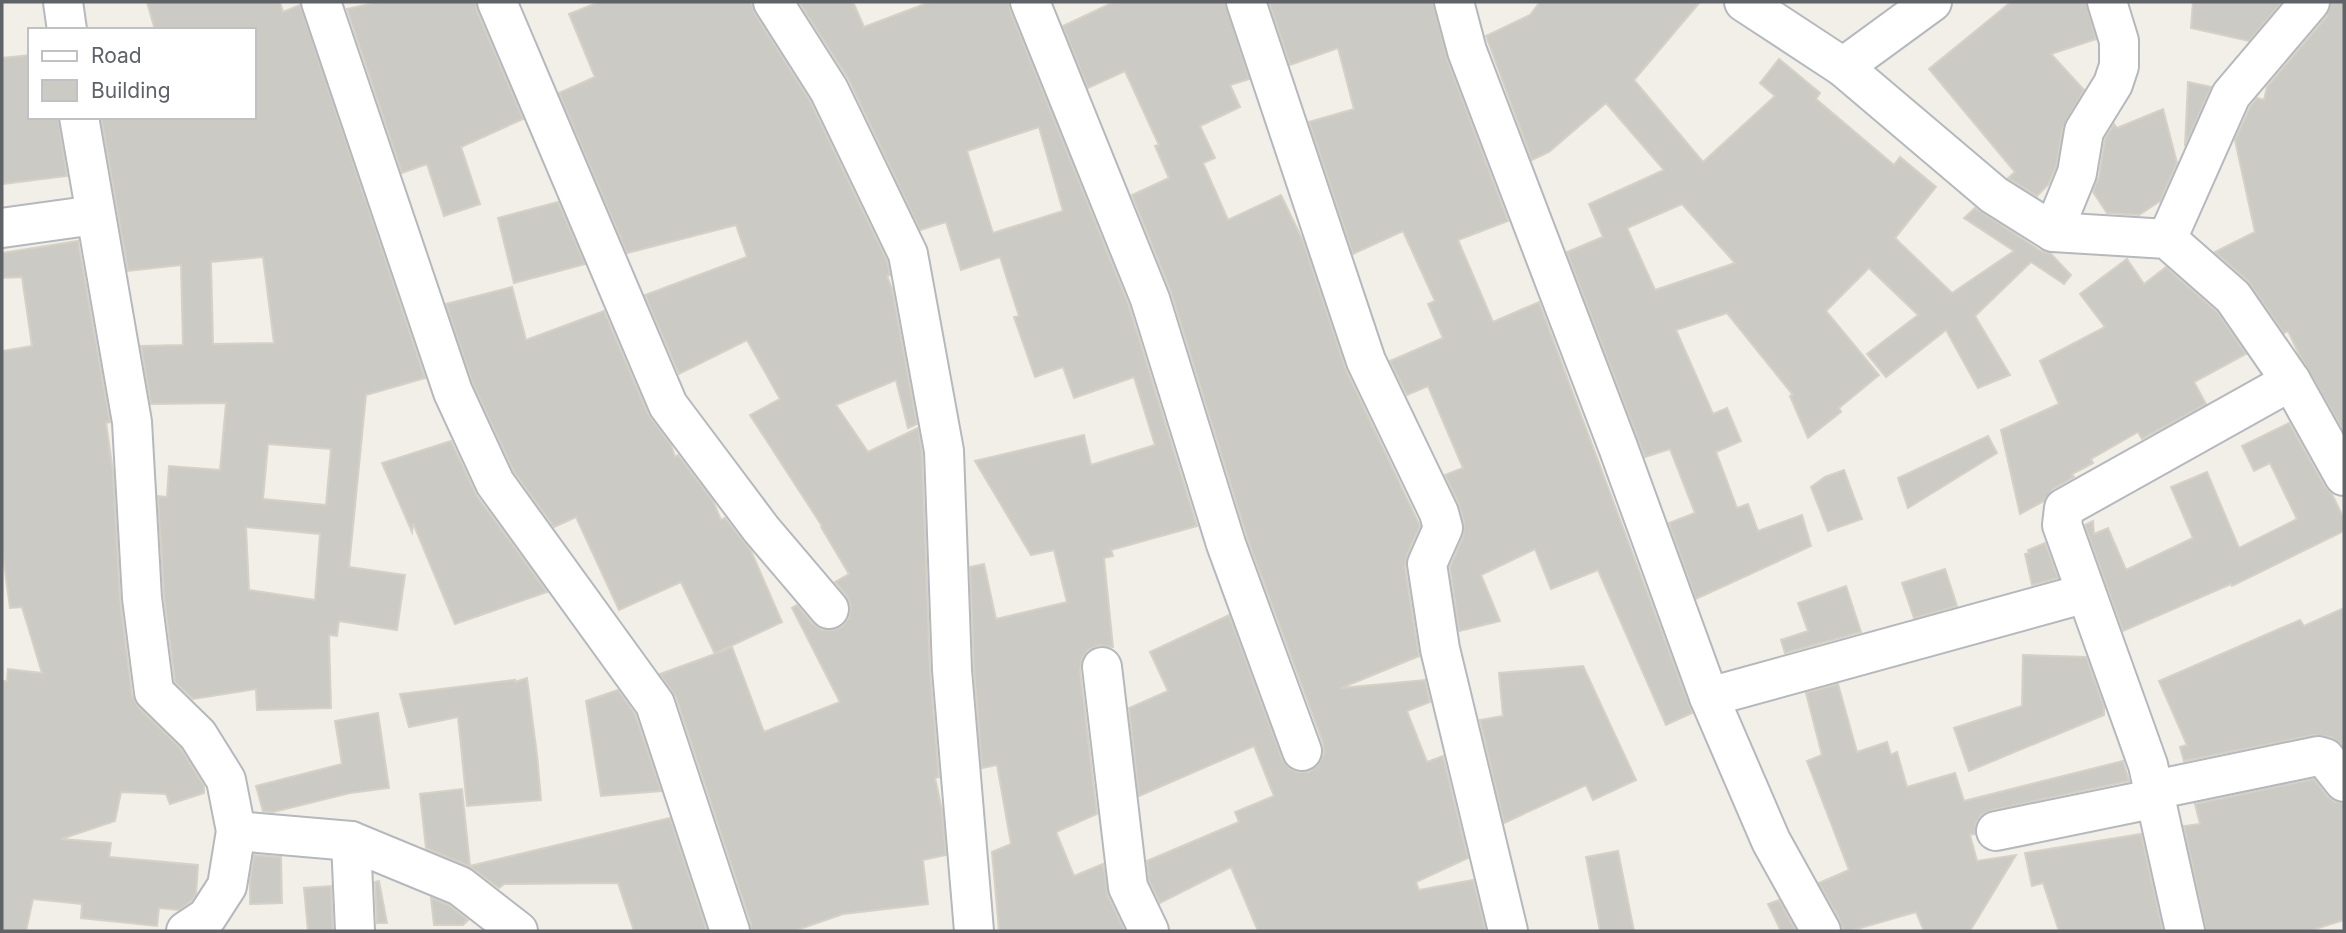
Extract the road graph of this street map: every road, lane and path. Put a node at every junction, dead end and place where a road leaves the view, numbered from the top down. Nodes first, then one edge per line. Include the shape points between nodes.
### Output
1 (63, 2) edge
2 (321, 2) edge
3 (497, 2) edge
4 (773, 2) edge
5 (1030, 2) edge
6 (1246, 2) edge
7 (1454, 2) edge
8 (1744, 2) edge
9 (1932, 2) edge
10 (2107, 2) edge
11 (2310, 2) edge
12 (67, 28) edge
13 (1843, 66) junction
14 (79, 119) edge
15 (95, 215) junction
16 (2, 228) edge
17 (2053, 232) junction
18 (2166, 239) junction
19 (2291, 381) junction
20 (2344, 475) edge
21 (2072, 597) dead end
22 (829, 609) dead end
23 (1102, 667) dead end
24 (1709, 696) junction
25 (1302, 751) dead end
26 (2344, 782) edge
27 (2155, 794) junction
28 (236, 831) junction
29 (1996, 831) dead end
30 (351, 841) junction
31 (202, 927) edge
32 (355, 931) edge
33 (518, 931) edge
34 (730, 931) edge
35 (974, 931) edge
36 (1149, 931) edge
37 (1508, 931) edge
38 (1821, 931) edge
39 (2185, 931) edge

1 - 12 street
2 - 34 street via 453,392 495,483 654,704
3 - 22 street via 668,405 761,529
4 - 35 street via 829,90 908,254 944,451 952,670
5 - 25 street via 1150,299 1226,544
6 - 37 street via 1366,361 1439,513 1443,528 1427,564 1440,649
7 - 24 street via 1467,51
8 - 13 street
9 - 13 street
10 - 17 street via 2119,41 2119,66 2084,131 2077,173
11 - 18 street via 2231,95
13 - 17 street via 1994,195
14 - 15 street
15 - 16 street
15 - 28 street via 132,422 142,598 154,692 198,735 226,780
17 - 18 street
18 - 19 street via 2234,297
19 - 20 street
19 - 27 street via 2064,508 2062,525
21 - 24 street
23 - 36 street via 1128,887
24 - 38 street via 1771,841
26 - 27 street via 2318,755
27 - 29 street
27 - 39 street
28 - 30 street
28 - 31 street via 227,886
30 - 32 street
30 - 33 street via 460,886

